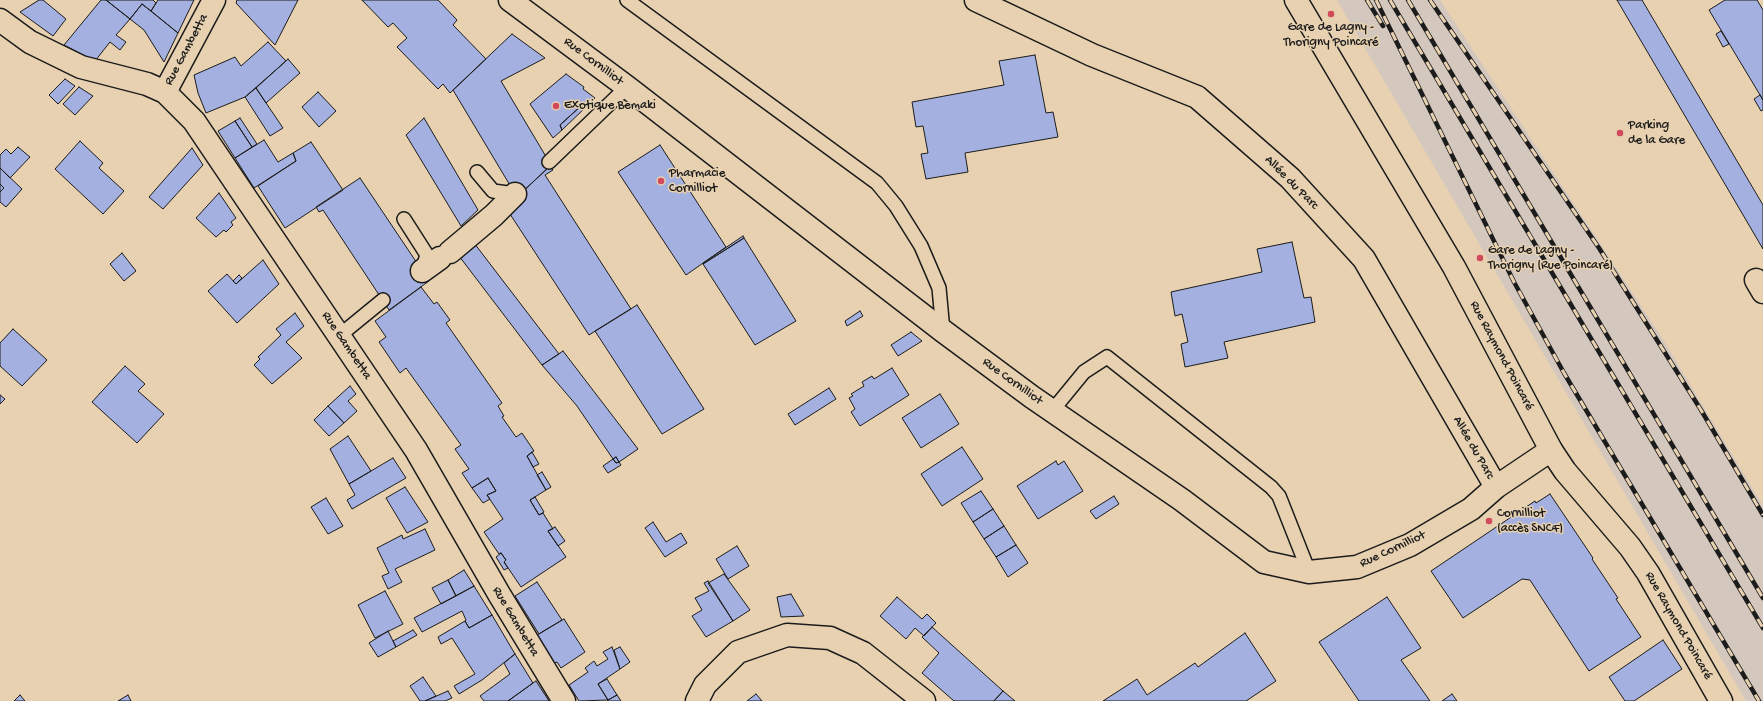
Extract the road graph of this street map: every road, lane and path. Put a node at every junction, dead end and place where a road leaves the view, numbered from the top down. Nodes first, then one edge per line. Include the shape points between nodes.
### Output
1 (214, 0) edge
2 (510, 0) edge
3 (627, 0) edge
4 (976, 0) edge
5 (1296, 0) edge
6 (4, 30) edge
7 (626, 87) junction
8 (165, 92) junction
9 (549, 162) dead end
10 (477, 172) dead end
11 (511, 198) junction
12 (486, 213) dead end
13 (404, 219) dead end
14 (422, 271) joint
15 (383, 300) dead end
16 (943, 331) junction
17 (339, 336) junction
18 (1052, 410) junction
19 (1550, 450) junction
20 (1496, 488) junction
21 (1309, 572) junction
22 (564, 701) edge
23 (697, 701) edge
24 (924, 701) edge
25 (1721, 701) edge

1 - 8 street, Rue Gambetta
2 - 7 street, Rue Cornilliot
3 - 16 lane via 877,183 896,206 921,246 939,288
4 - 20 street, Allée du Parc via 1092,55 1197,97 1290,178 1364,259
5 - 19 street, Rue Raymond Poincaré via 1451,261
6 - 8 street via 80,67 147,84
7 - 9 lane
7 - 16 street, Rue Cornilliot
8 - 17 street, Rue Gambetta via 194,121
10 - 11 lane via 493,190
11 - 12 street via 499,202
11 - 14 street via 445,255
13 - 14 lane via 427,255
15 - 17 lane
16 - 18 street, Rue Cornilliot
17 - 22 street, Rue Gambetta via 416,450 498,594
18 - 21 street, Rue Cornilliot via 1182,500 1264,562
18 - 21 lane via 1084,372 1107,357 1271,487 1279,496
19 - 20 street, Rue Cornilliot
19 - 25 street, Rue Raymond Poincaré via 1648,573
20 - 21 street, Rue Cornilliot via 1471,509 1410,545 1357,567
23 - 24 street via 704,685 738,652 787,635 830,638 863,654

